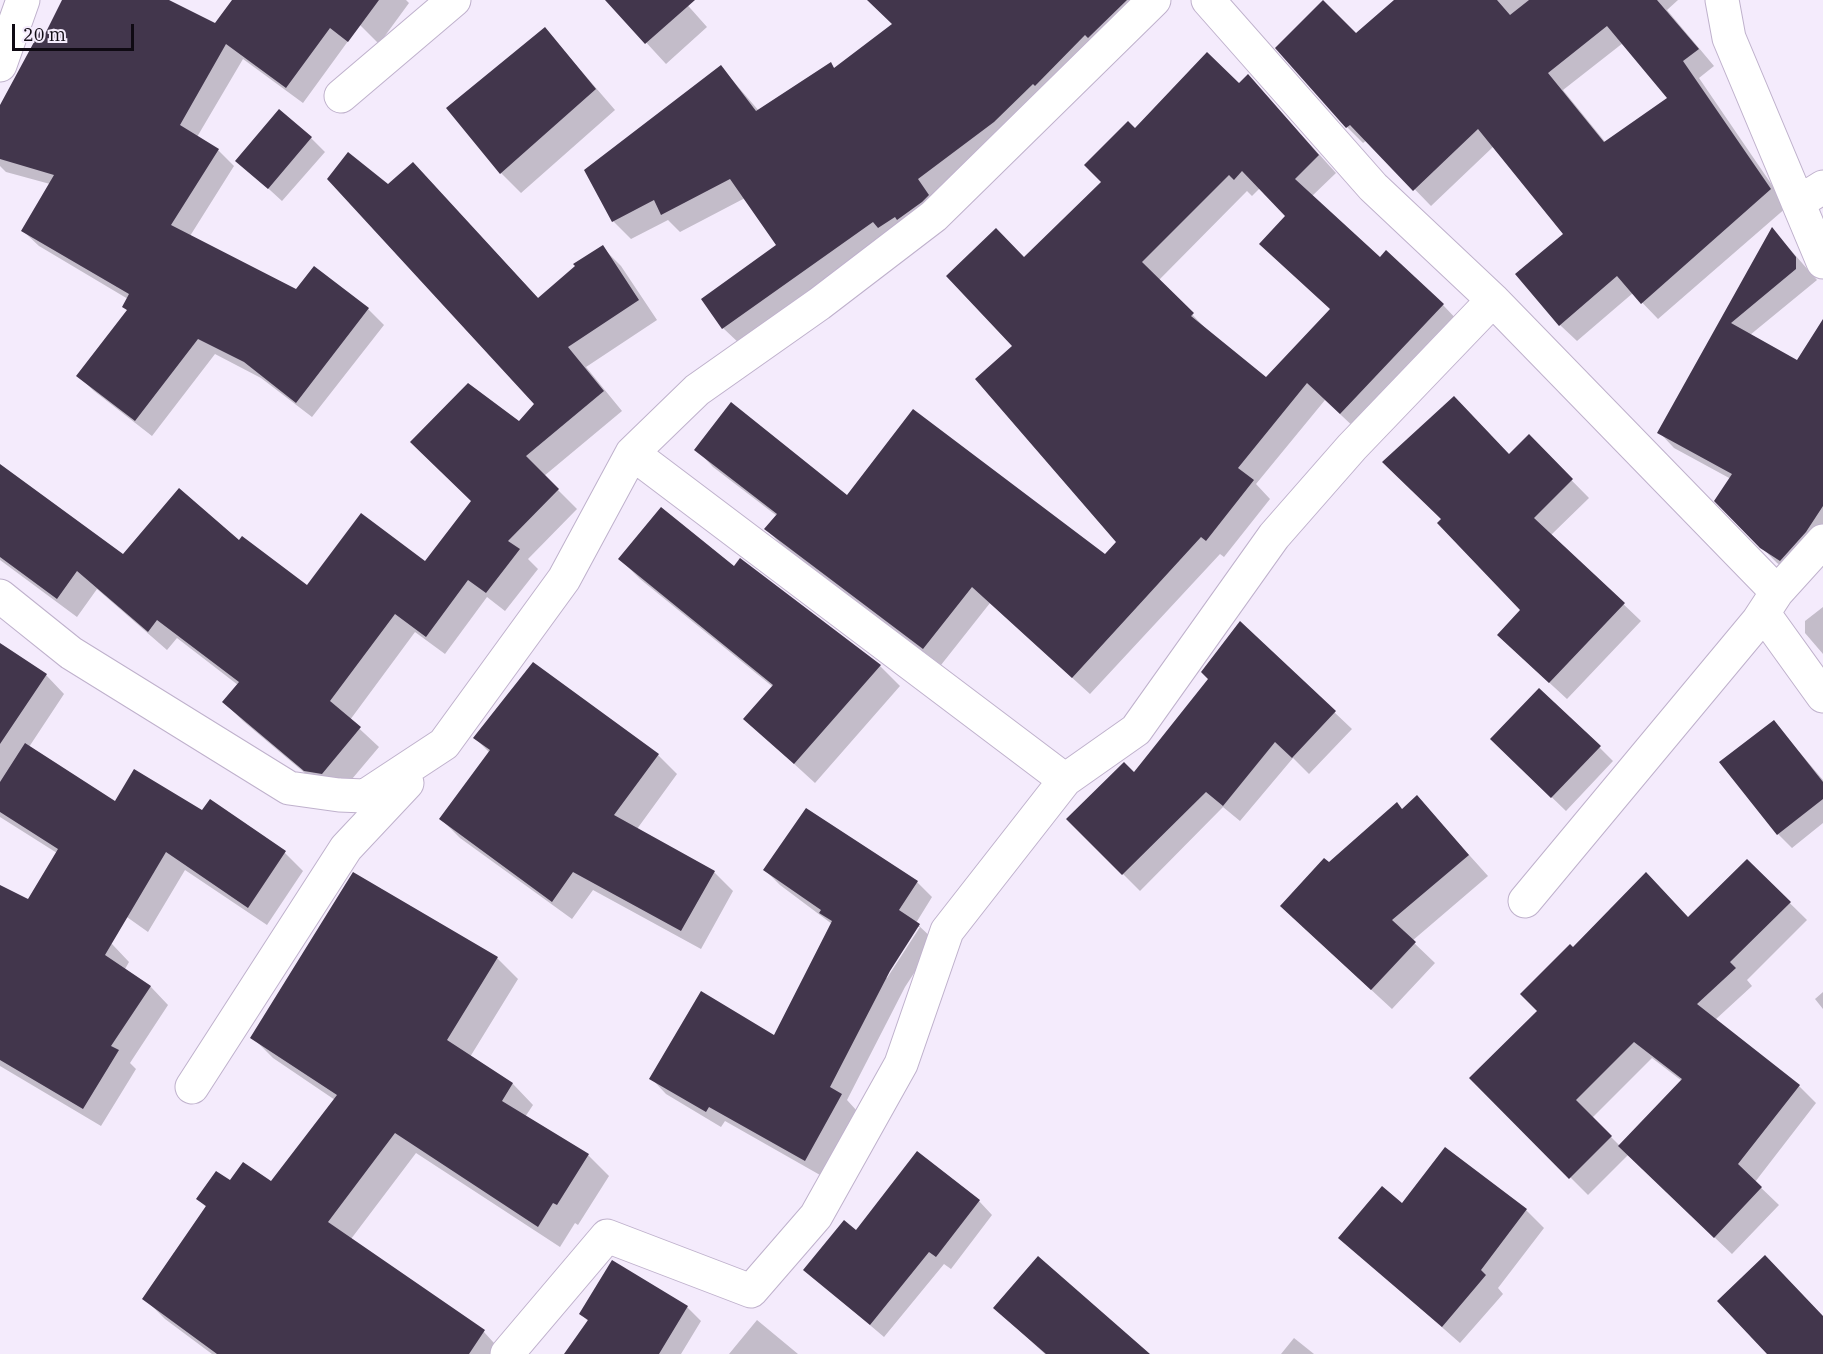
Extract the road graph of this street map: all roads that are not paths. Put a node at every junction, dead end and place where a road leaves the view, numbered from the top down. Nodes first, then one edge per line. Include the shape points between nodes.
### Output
1 (23, 0) edge
2 (454, 0) edge
3 (1154, 0) edge
4 (1208, 0) edge
5 (1722, 0) edge
6 (0, 65) edge
7 (341, 96) dead end
8 (1811, 194) edge
9 (1823, 262) edge
10 (1493, 300) junction
11 (632, 453) junction
12 (1823, 541) edge
13 (0, 596) edge
14 (1771, 603) junction
15 (1823, 696) edge
16 (444, 744) junction
17 (1065, 780) junction
18 (1525, 901) dead end
19 (192, 1087) dead end
20 (507, 1354) edge

1 - 6 street
2 - 7 street
3 - 11 street via 934,216 697,390
4 - 10 street via 1372,187
5 - 8 street via 1729,38
8 - 9 street
10 - 14 street
10 - 17 street via 1352,447 1274,536 1136,730
11 - 16 street via 564,579
11 - 17 street
12 - 14 street
13 - 16 street via 71,653 289,788 365,796
14 - 15 street
14 - 18 street
16 - 19 street via 346,848
17 - 20 street via 947,931 901,1064 816,1216 751,1291 607,1236

